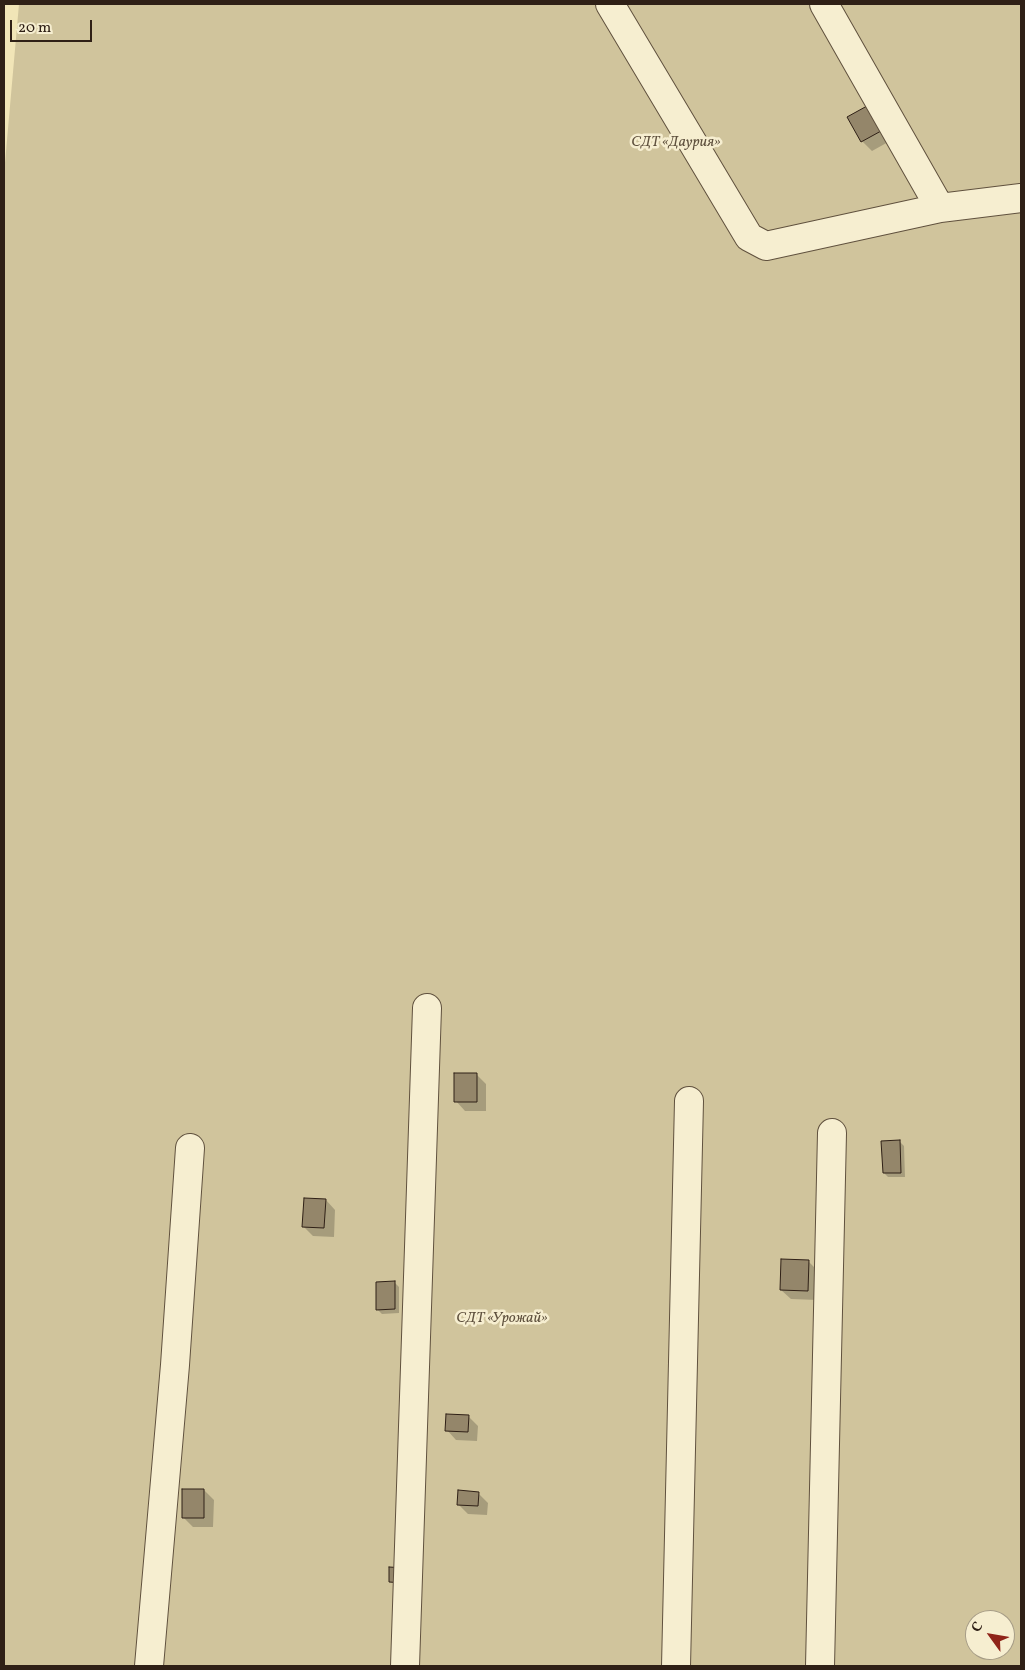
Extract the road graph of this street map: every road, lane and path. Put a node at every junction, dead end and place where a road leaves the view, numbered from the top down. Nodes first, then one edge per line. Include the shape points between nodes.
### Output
1 (610, 4) edge
2 (824, 4) edge
3 (1021, 198) edge
4 (940, 208) junction
5 (427, 1008) dead end
6 (689, 1101) dead end
7 (832, 1133) dead end
8 (190, 1148) dead end
9 (149, 1666) edge
10 (406, 1666) edge
11 (676, 1666) edge
12 (820, 1666) edge

1 - 4 lane via 749,237 766,246
2 - 4 lane
3 - 4 lane
5 - 10 lane
6 - 11 lane
7 - 12 lane
8 - 9 lane

